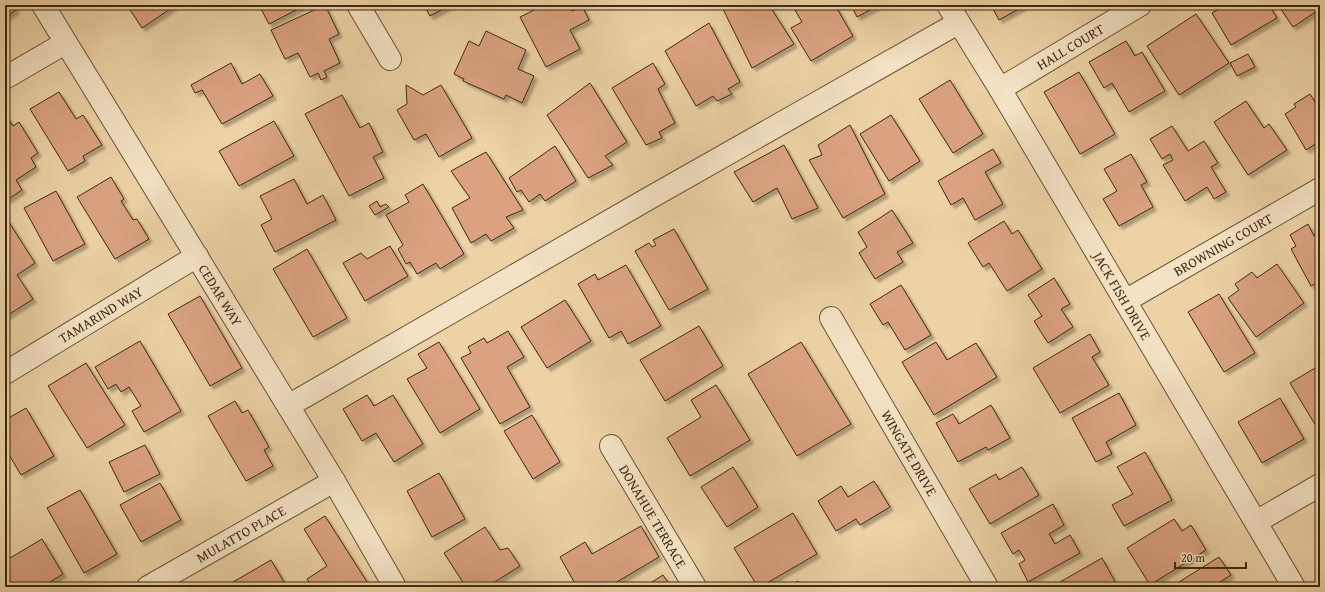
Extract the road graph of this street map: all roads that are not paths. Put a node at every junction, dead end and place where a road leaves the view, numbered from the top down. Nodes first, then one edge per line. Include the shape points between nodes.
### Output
1 (43, 5) edge
2 (358, 5) edge
3 (1140, 5) edge
4 (953, 14) edge
5 (65, 43) junction
6 (390, 59) dead end
7 (5, 78) edge
8 (1000, 89) junction
9 (1320, 189) edge
10 (197, 256) junction
11 (1125, 301) junction
12 (832, 318) dead end
13 (5, 373) edge
14 (288, 406) junction
15 (611, 446) dead end
16 (334, 481) junction
17 (1320, 485) edge
18 (1256, 522) junction
19 (148, 587) edge
20 (395, 587) edge
21 (695, 587) edge
22 (987, 587) edge
23 (1294, 587) edge

1 - 5 street, CEDAR WAY
2 - 6 street
3 - 8 street, HALL COURT
4 - 8 street, JACK FISH DRIVE
4 - 14 street via 653,196
5 - 7 street
5 - 10 street, CEDAR WAY
8 - 11 street, JACK FISH DRIVE
9 - 11 street, BROWNING COURT
10 - 13 street, TAMARIND WAY
10 - 14 street, CEDAR WAY
11 - 18 street, JACK FISH DRIVE
12 - 22 street, WINGATE DRIVE
14 - 16 street, CEDAR WAY
15 - 21 street, DONAHUE TERRACE
16 - 19 street, MULATTO PLACE
16 - 20 street, CEDAR WAY
17 - 18 street
18 - 23 street, JACK FISH DRIVE

